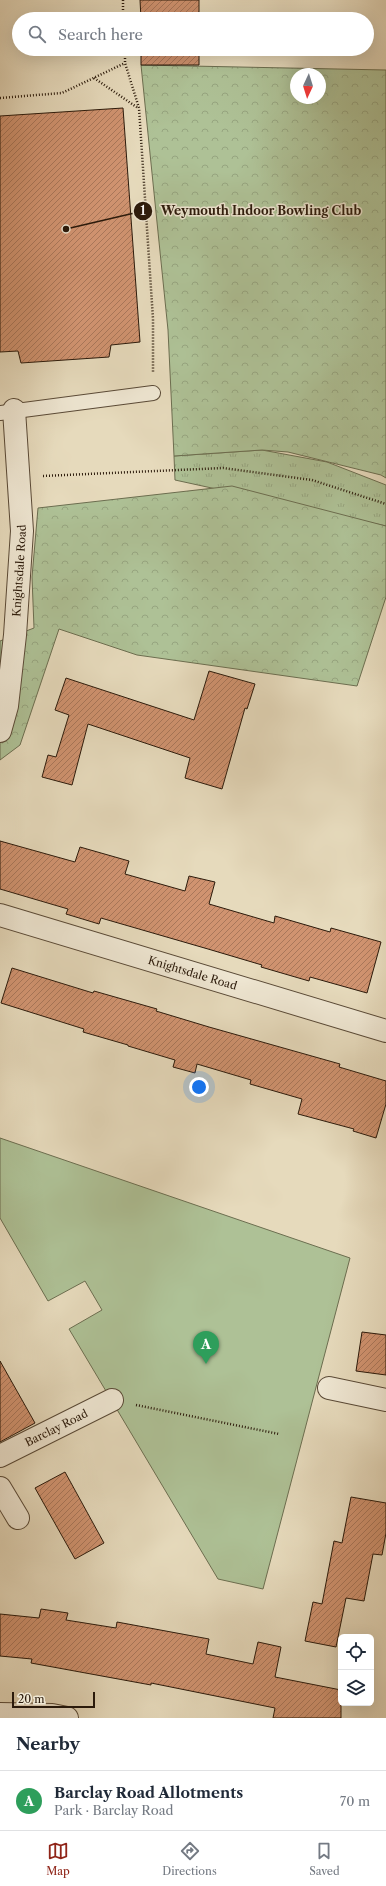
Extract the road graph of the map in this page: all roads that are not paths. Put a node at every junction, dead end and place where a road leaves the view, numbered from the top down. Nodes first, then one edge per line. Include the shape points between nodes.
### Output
1 (153, 393) road end
2 (7, 412) edge
3 (0, 731) edge
4 (0, 915) edge
5 (386, 1031) edge
6 (329, 1388) dead end
7 (112, 1400) road end
8 (386, 1400) edge
9 (0, 1456) edge
10 (0, 1488) edge
11 (18, 1518) dead end
12 (0, 1714) edge
13 (67, 1718) edge

1 - 2 lane
2 - 3 street, Knightsdale Road via 18,477 22,531 20,581 7,706
4 - 5 street, Knightsdale Road
6 - 8 street
7 - 9 street, Barclay Road
10 - 11 street
12 - 13 street

